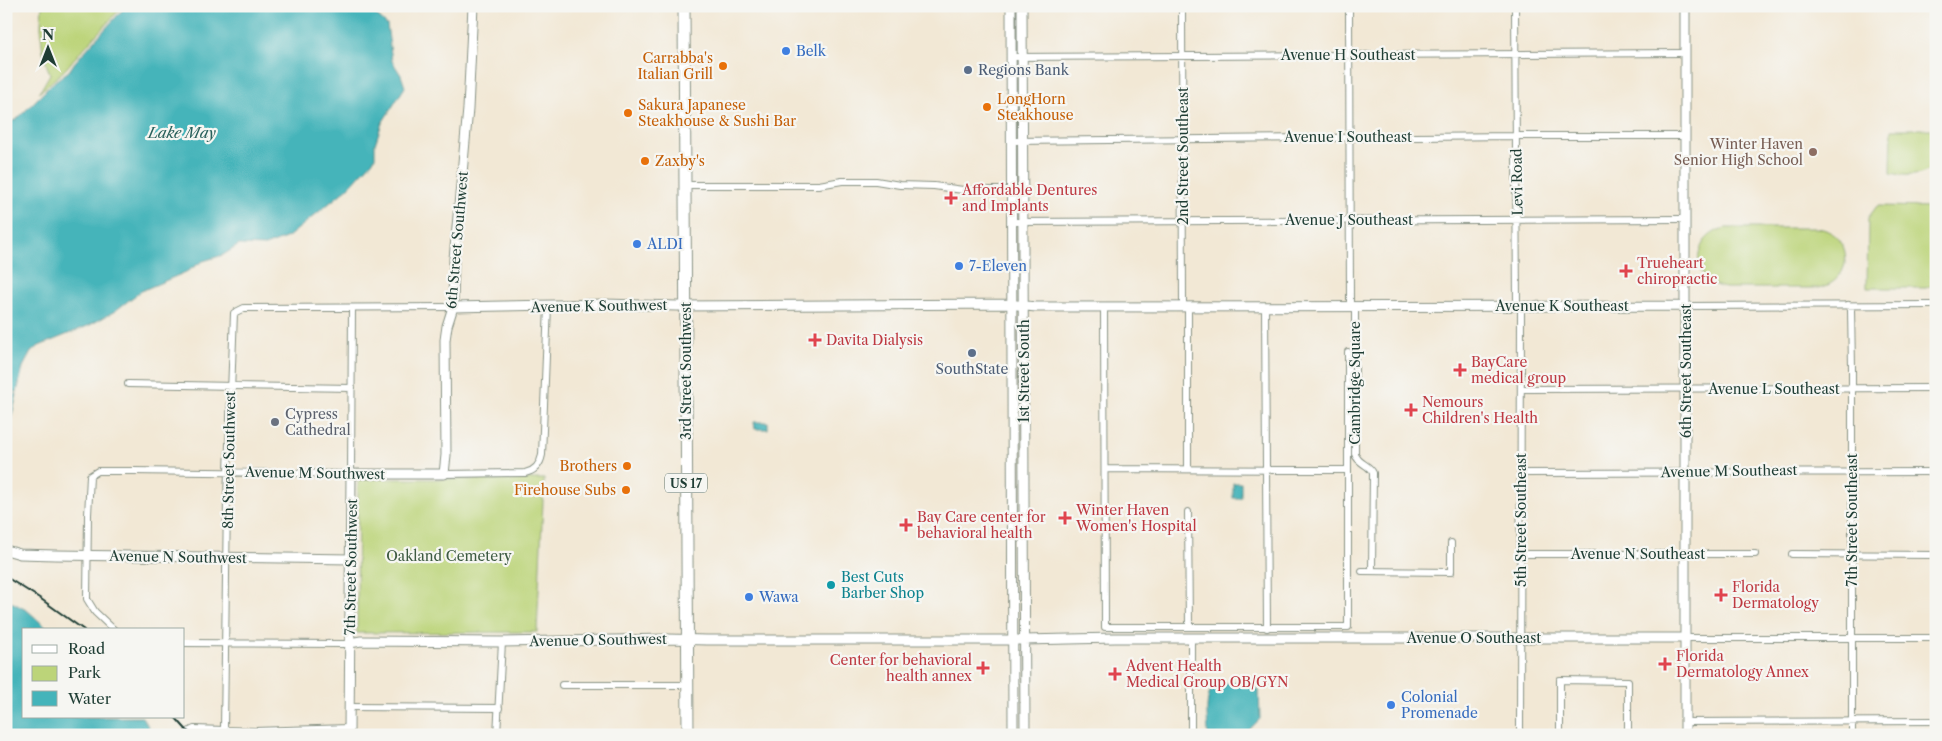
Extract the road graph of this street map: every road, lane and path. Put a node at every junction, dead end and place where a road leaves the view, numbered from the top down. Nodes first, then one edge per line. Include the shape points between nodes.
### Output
1 (473, 6) edge
2 (684, 6) edge
3 (1011, 6) edge
4 (1022, 6) edge
5 (1182, 6) edge
6 (1349, 6) edge
7 (1515, 6) edge
8 (1685, 6) edge
9 (1685, 53) junction
10 (1349, 55) junction
11 (1182, 56) junction
12 (1516, 56) junction
13 (1011, 57) junction
14 (1022, 57) junction
15 (1516, 136) junction
16 (1685, 136) junction
17 (1182, 138) junction
18 (1349, 138) junction
19 (1022, 140) junction
20 (1012, 141) junction
21 (684, 186) junction
22 (1012, 190) junction
23 (1685, 219) junction
24 (1349, 220) junction
25 (1518, 220) junction
26 (1183, 221) junction
27 (1012, 222) junction
28 (1022, 222) junction
29 (686, 305) junction
30 (1012, 305) junction
31 (1519, 305) junction
32 (1848, 305) junction
33 (1936, 305) edge
34 (548, 306) junction
35 (1104, 306) junction
36 (1186, 306) junction
37 (1265, 306) junction
38 (1352, 306) junction
39 (1685, 306) junction
40 (453, 307) junction
41 (1024, 307) junction
42 (352, 308) junction
43 (235, 311) joint
44 (1348, 352) dead end
45 (128, 384) dead end
46 (231, 387) junction
47 (352, 388) junction
48 (1851, 388) junction
49 (1936, 388) edge
50 (1522, 389) junction
51 (1686, 389) junction
52 (1105, 469) junction
53 (1188, 469) junction
54 (1265, 470) junction
55 (1348, 470) junction
56 (1852, 471) junction
57 (228, 472) junction
58 (1686, 472) junction
59 (1936, 472) edge
60 (1521, 473) junction
61 (351, 474) junction
62 (444, 474) junction
63 (1188, 512) dead end
64 (1451, 543) dead end
65 (6, 550) edge
66 (1521, 554) junction
67 (1686, 554) junction
68 (1755, 554) dead end
69 (1792, 554) dead end
70 (1852, 554) junction
71 (1936, 555) edge
72 (88, 556) junction
73 (227, 558) junction
74 (351, 559) junction
75 (1362, 571) dead end
76 (1372, 571) junction
77 (1189, 627) junction
78 (112, 628) edge
79 (1267, 628) junction
80 (1192, 638) junction
81 (1520, 638) junction
82 (1686, 638) junction
83 (1853, 638) junction
84 (1936, 638) edge
85 (688, 640) junction
86 (1012, 640) junction
87 (1024, 640) junction
88 (350, 642) junction
89 (502, 642) junction
90 (185, 643) edge
91 (226, 643) junction
92 (1013, 679) junction
93 (562, 685) dead end
94 (688, 685) junction
95 (349, 707) junction
96 (499, 708) junction
97 (1025, 709) junction
98 (1936, 721) edge
99 (1685, 722) junction
100 (1853, 722) junction
101 (224, 730) junction
102 (349, 732) edge
103 (187, 735) edge
104 (497, 735) edge
105 (688, 735) edge
106 (1013, 735) edge
107 (1025, 735) edge
108 (1191, 735) edge
109 (1520, 735) edge
110 (1560, 735) edge
111 (1628, 735) edge
112 (1686, 735) edge
113 (1852, 735) edge

1 - 40 street, 6th Street Southwest
2 - 21 highway, 3rd Street Southwest / US 17
3 - 13 street, 1st Street South
4 - 14 street, 1st Street South
5 - 11 street, 2nd Street Southeast
6 - 10 street, Cambridge Square
7 - 12 street
8 - 9 street, 6th Street Southeast
9 - 12 street, Avenue H Southeast
9 - 16 street, 6th Street Southeast
10 - 11 street, Avenue H Southeast
10 - 12 street, Avenue H Southeast
10 - 18 street, Cambridge Square
11 - 14 street, Avenue H Southeast
11 - 17 street, 2nd Street Southeast
12 - 15 street, Levi Road
13 - 14 street, Avenue H Southeast
13 - 20 street, 1st Street South
14 - 19 street, 1st Street South
15 - 16 street, Avenue I Southeast
15 - 18 street, Avenue I Southeast
15 - 25 street, Levi Road
16 - 23 street, 6th Street Southeast
17 - 18 street, Avenue I Southeast
17 - 19 street, Avenue I Southeast
17 - 26 street, 2nd Street Southeast
18 - 24 street, Cambridge Square
19 - 20 street, Avenue I Southeast
19 - 28 street, 1st Street South
20 - 22 street, 1st Street South
21 - 22 street via 819,185 876,181 962,190
21 - 29 highway, 3rd Street Southwest / US 17
22 - 27 street, 1st Street South
23 - 25 street, Avenue J Southeast
23 - 39 street, 6th Street Southeast
24 - 25 street, Avenue J Southeast
24 - 26 street, Avenue J Southeast
24 - 38 street, Cambridge Square
25 - 31 street, Levi Road
26 - 28 street, Avenue J Southeast
26 - 36 street, 2nd Street Southeast
27 - 28 street, Avenue J Southeast
27 - 30 street, 1st Street South
28 - 41 street, 1st Street South
29 - 30 street, Avenue K Southwest
29 - 34 street, Avenue K Southwest
29 - 85 highway, 3rd Street Southwest / US 17
30 - 41 street, Avenue K Southwest
30 - 86 street, 1st Street South
31 - 38 street, Avenue K Southeast
31 - 39 street, Avenue K Southeast
31 - 50 street, 5th Street Southeast
32 - 33 street, Avenue K Southeast
32 - 39 street, Avenue K Southeast
32 - 48 street, 7th Street Southeast via 1851,309
34 - 40 street, Avenue K Southwest
34 - 62 street, Avenue M Southwest via 541,461 536,468 525,473
35 - 36 street, Avenue K Southeast
35 - 41 street, Avenue K Southeast
35 - 52 street
36 - 37 street, Avenue K Southeast
36 - 53 street
37 - 38 street, Avenue K Southeast
37 - 54 street
38 - 76 street, Cambridge Square via 1355,454 1373,474
39 - 51 street, 6th Street Southeast
40 - 42 street, Avenue K Southwest
40 - 62 street, 6th Street Southwest via 445,340
41 - 87 street, 1st Street South
42 - 43 street, Avenue K Southwest via 244,308
42 - 47 street, 7th Street Southwest
43 - 46 street, 8th Street Southwest
44 - 55 street
45 - 46 street
46 - 47 street
46 - 57 street, 8th Street Southwest
47 - 61 street, 7th Street Southwest
48 - 49 street, Avenue L Southeast
48 - 51 street, Avenue L Southeast
48 - 56 street, 7th Street Southeast
50 - 51 street, Avenue L Southeast
50 - 60 street, 5th Street Southeast
51 - 58 street, 6th Street Southeast
52 - 53 street
52 - 77 street via 1105,627
53 - 54 street
54 - 55 street
54 - 79 street
55 - 79 street via 1348,627
56 - 58 street, Avenue M Southeast
56 - 59 street, Avenue M Southeast
56 - 70 street, 7th Street Southeast
57 - 61 street, Avenue M Southwest
57 - 72 street, Avenue M Southwest via 93,472 90,476
57 - 73 street, 8th Street Southwest
58 - 60 street, Avenue M Southeast
58 - 67 street, 6th Street Southeast
60 - 66 street, 5th Street Southeast
61 - 62 street, Avenue M Southwest
61 - 74 street, 7th Street Southwest
63 - 77 street
64 - 76 street via 1451,572
65 - 72 street, Avenue N Southwest via 20,554
66 - 67 street, Avenue N Southeast
66 - 81 street, 5th Street Southeast
67 - 68 street, Avenue N Southeast
67 - 82 street, 6th Street Southeast
69 - 70 street
70 - 71 street
70 - 83 street, 7th Street Southeast
72 - 73 street, Avenue N Southwest
72 - 78 street via 88,599 95,612
73 - 74 street, Avenue N Southwest
73 - 91 street, 8th Street Southwest
74 - 88 street, 7th Street Southwest
75 - 76 street
77 - 79 street
80 - 81 street, Avenue O Southeast
80 - 87 street, Avenue O Southeast
80 - 108 street
81 - 82 street, Avenue O Southeast
81 - 109 street, 5th Street Southeast
82 - 83 street, Avenue O Southeast
82 - 99 street, 6th Street Southeast
83 - 84 street, Avenue O Southeast
83 - 100 street, 7th Street Southeast
85 - 86 street, Avenue O Southwest
85 - 89 street, Avenue O Southwest
85 - 94 highway, 3rd Street Southwest / US 17
86 - 87 street, Avenue O Southeast
86 - 92 street, 1st Street South
87 - 97 street, 1st Street South
88 - 89 street, Avenue O Southwest
88 - 91 street, Avenue O Southwest
88 - 95 street, 7th Street Southwest
89 - 96 street
90 - 91 street, Avenue O Southwest
91 - 101 street, 8th Street Southwest
92 - 97 street via 1018,703
92 - 106 street, 1st Street South
93 - 94 street
94 - 105 highway, 3rd Street Southwest / US 17
95 - 96 street
95 - 102 street, 7th Street Southwest
96 - 104 street
97 - 107 street, 1st Street South
98 - 100 street
99 - 100 street
99 - 112 street, 6th Street Southeast
100 - 113 street, 7th Street Southeast
101 - 102 street
101 - 103 street via 194,729
110 - 111 street via 1560,680 1628,681

